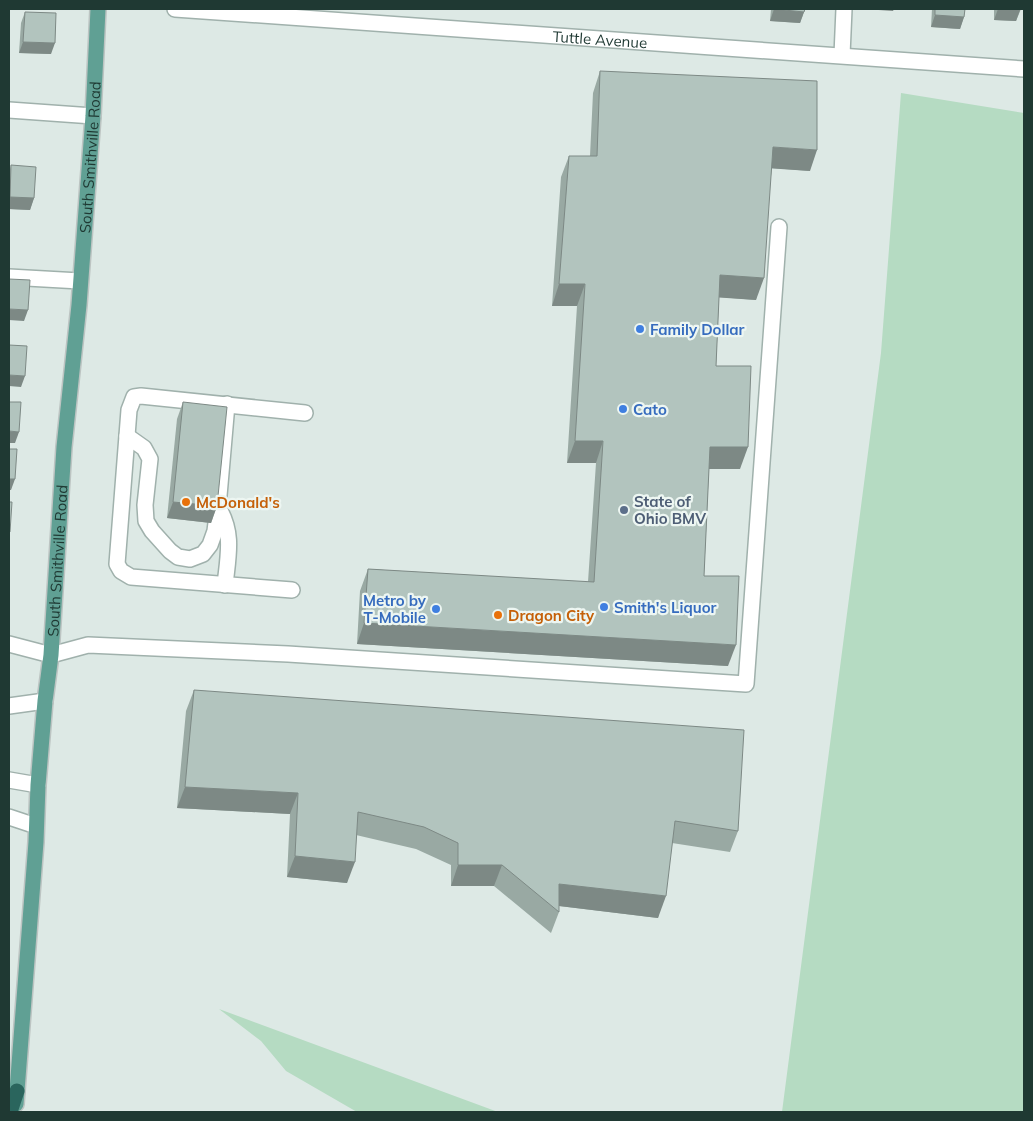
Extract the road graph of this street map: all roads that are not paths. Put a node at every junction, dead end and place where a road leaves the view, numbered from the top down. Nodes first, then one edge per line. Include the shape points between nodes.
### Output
1 (98, 9) edge
2 (175, 9) edge
3 (844, 9) edge
4 (260, 12) edge
5 (842, 56) junction
6 (1024, 68) edge
7 (9, 110) edge
8 (93, 116) junction
9 (779, 228) dead end
10 (9, 277) edge
11 (80, 281) junction
12 (228, 404) junction
13 (306, 413) dead end
14 (127, 436) junction
15 (218, 507) junction
16 (225, 585) junction
17 (292, 590) dead end
18 (9, 644) edge
19 (51, 655) junction
20 (45, 701) junction
21 (9, 706) edge
22 (9, 780) edge
23 (38, 785) junction
24 (9, 817) edge
25 (36, 826) junction
26 (13, 1090) edge
27 (10, 1112) edge
28 (15, 1112) edge

1 - 8 main road, South Smithville Road
2 - 4 street, Tuttle Avenue
3 - 5 street
4 - 5 street, Tuttle Avenue
5 - 6 street, Tuttle Avenue
7 - 8 street
8 - 11 main road, South Smithville Road
9 - 19 street via 746,684 288,654 88,645
10 - 11 street
11 - 19 main road, South Smithville Road via 64,447
12 - 13 street
12 - 14 street via 134,397 130,402
12 - 15 street
14 - 15 street via 144,448 150,460 146,521 170,551 178,557 190,559 204,554 215,531
14 - 16 street via 117,564 120,572 131,577
15 - 16 street via 228,527
16 - 17 street
18 - 19 street
19 - 20 main road, South Smithville Road
20 - 21 street
20 - 23 main road, South Smithville Road
22 - 23 street
23 - 25 main road, South Smithville Road
24 - 25 street
25 - 26 main road, South Smithville Road
26 - 27 highway
26 - 28 main road, South Smithville Road

